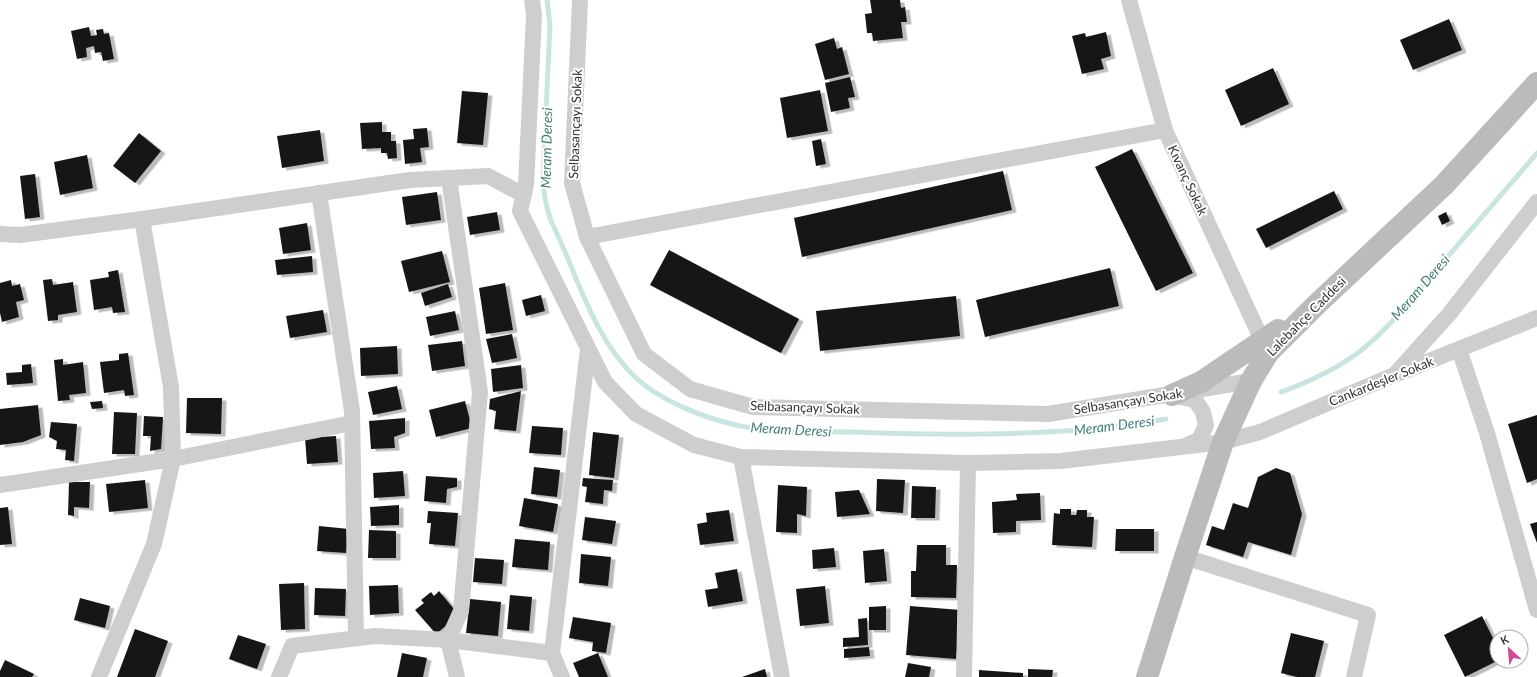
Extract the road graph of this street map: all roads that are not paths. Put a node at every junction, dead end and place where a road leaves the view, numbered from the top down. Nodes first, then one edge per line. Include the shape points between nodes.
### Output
1 (532, 0) edge
2 (580, 0) edge
3 (1129, 0) edge
4 (1537, 83) edge
5 (1164, 130) junction
6 (449, 178) junction
7 (319, 193) junction
8 (524, 195) junction
9 (1537, 202) edge
10 (142, 219) junction
11 (0, 234) edge
12 (587, 237) junction
13 (1537, 318) edge
14 (1265, 347) junction
15 (588, 349) junction
16 (1459, 349) junction
17 (1394, 375) junction
18 (1250, 381) junction
19 (1172, 395) junction
20 (352, 423) junction
21 (1223, 442) junction
22 (1180, 447) junction
23 (741, 457) junction
24 (173, 459) junction
25 (968, 463) junction
26 (0, 486) edge
27 (1184, 557) junction
28 (1537, 610) edge
29 (356, 638) junction
30 (448, 640) junction
31 (552, 653) junction
32 (99, 677) edge
33 (279, 677) edge
34 (457, 677) edge
35 (562, 677) edge
36 (782, 677) edge
37 (964, 677) edge
38 (1147, 677) edge
39 (1354, 677) edge

1 - 8 street via 534,15
2 - 12 street, Selbasançayı Sokak via 572,183
3 - 5 street, Kıvanç Sokak
4 - 14 street, Lalebahçe Caddesi via 1444,185 1316,305
5 - 12 street
5 - 14 street, Kıvanç Sokak
6 - 7 street via 410,180
6 - 8 street via 488,176
6 - 30 street via 480,392 461,611
7 - 10 street
7 - 20 street
8 - 15 street via 520,211
9 - 17 street via 1450,313
10 - 11 street via 20,235
10 - 24 street via 171,387
12 - 19 street, Selbasançayı Sokak via 644,354 690,389 753,407 1048,414
13 - 16 street, Cankardeşler Sokak
14 - 18 street, Lalebahçe Caddesi
14 - 19 street
15 - 23 street via 605,382 636,414 694,444
15 - 31 street
16 - 17 street, Cankardeşler Sokak
16 - 28 street
17 - 21 street, Cankardeşler Sokak via 1260,432
18 - 19 street, Selbasançayı Sokak
18 - 21 street, Lalebahçe Caddesi
19 - 22 street via 1195,400 1203,412 1206,425 1199,440
20 - 24 street
20 - 29 street
21 - 22 street, Cankardeşler Sokak
21 - 27 street, Lalebahçe Caddesi
22 - 25 street via 1061,461
23 - 25 street
23 - 36 street
24 - 26 street
24 - 32 street via 154,544
25 - 37 street
27 - 38 street, Lalebahçe Caddesi
27 - 39 street via 1368,615
29 - 30 street via 375,636
29 - 33 street via 292,646
30 - 31 street
30 - 34 street
31 - 35 street

